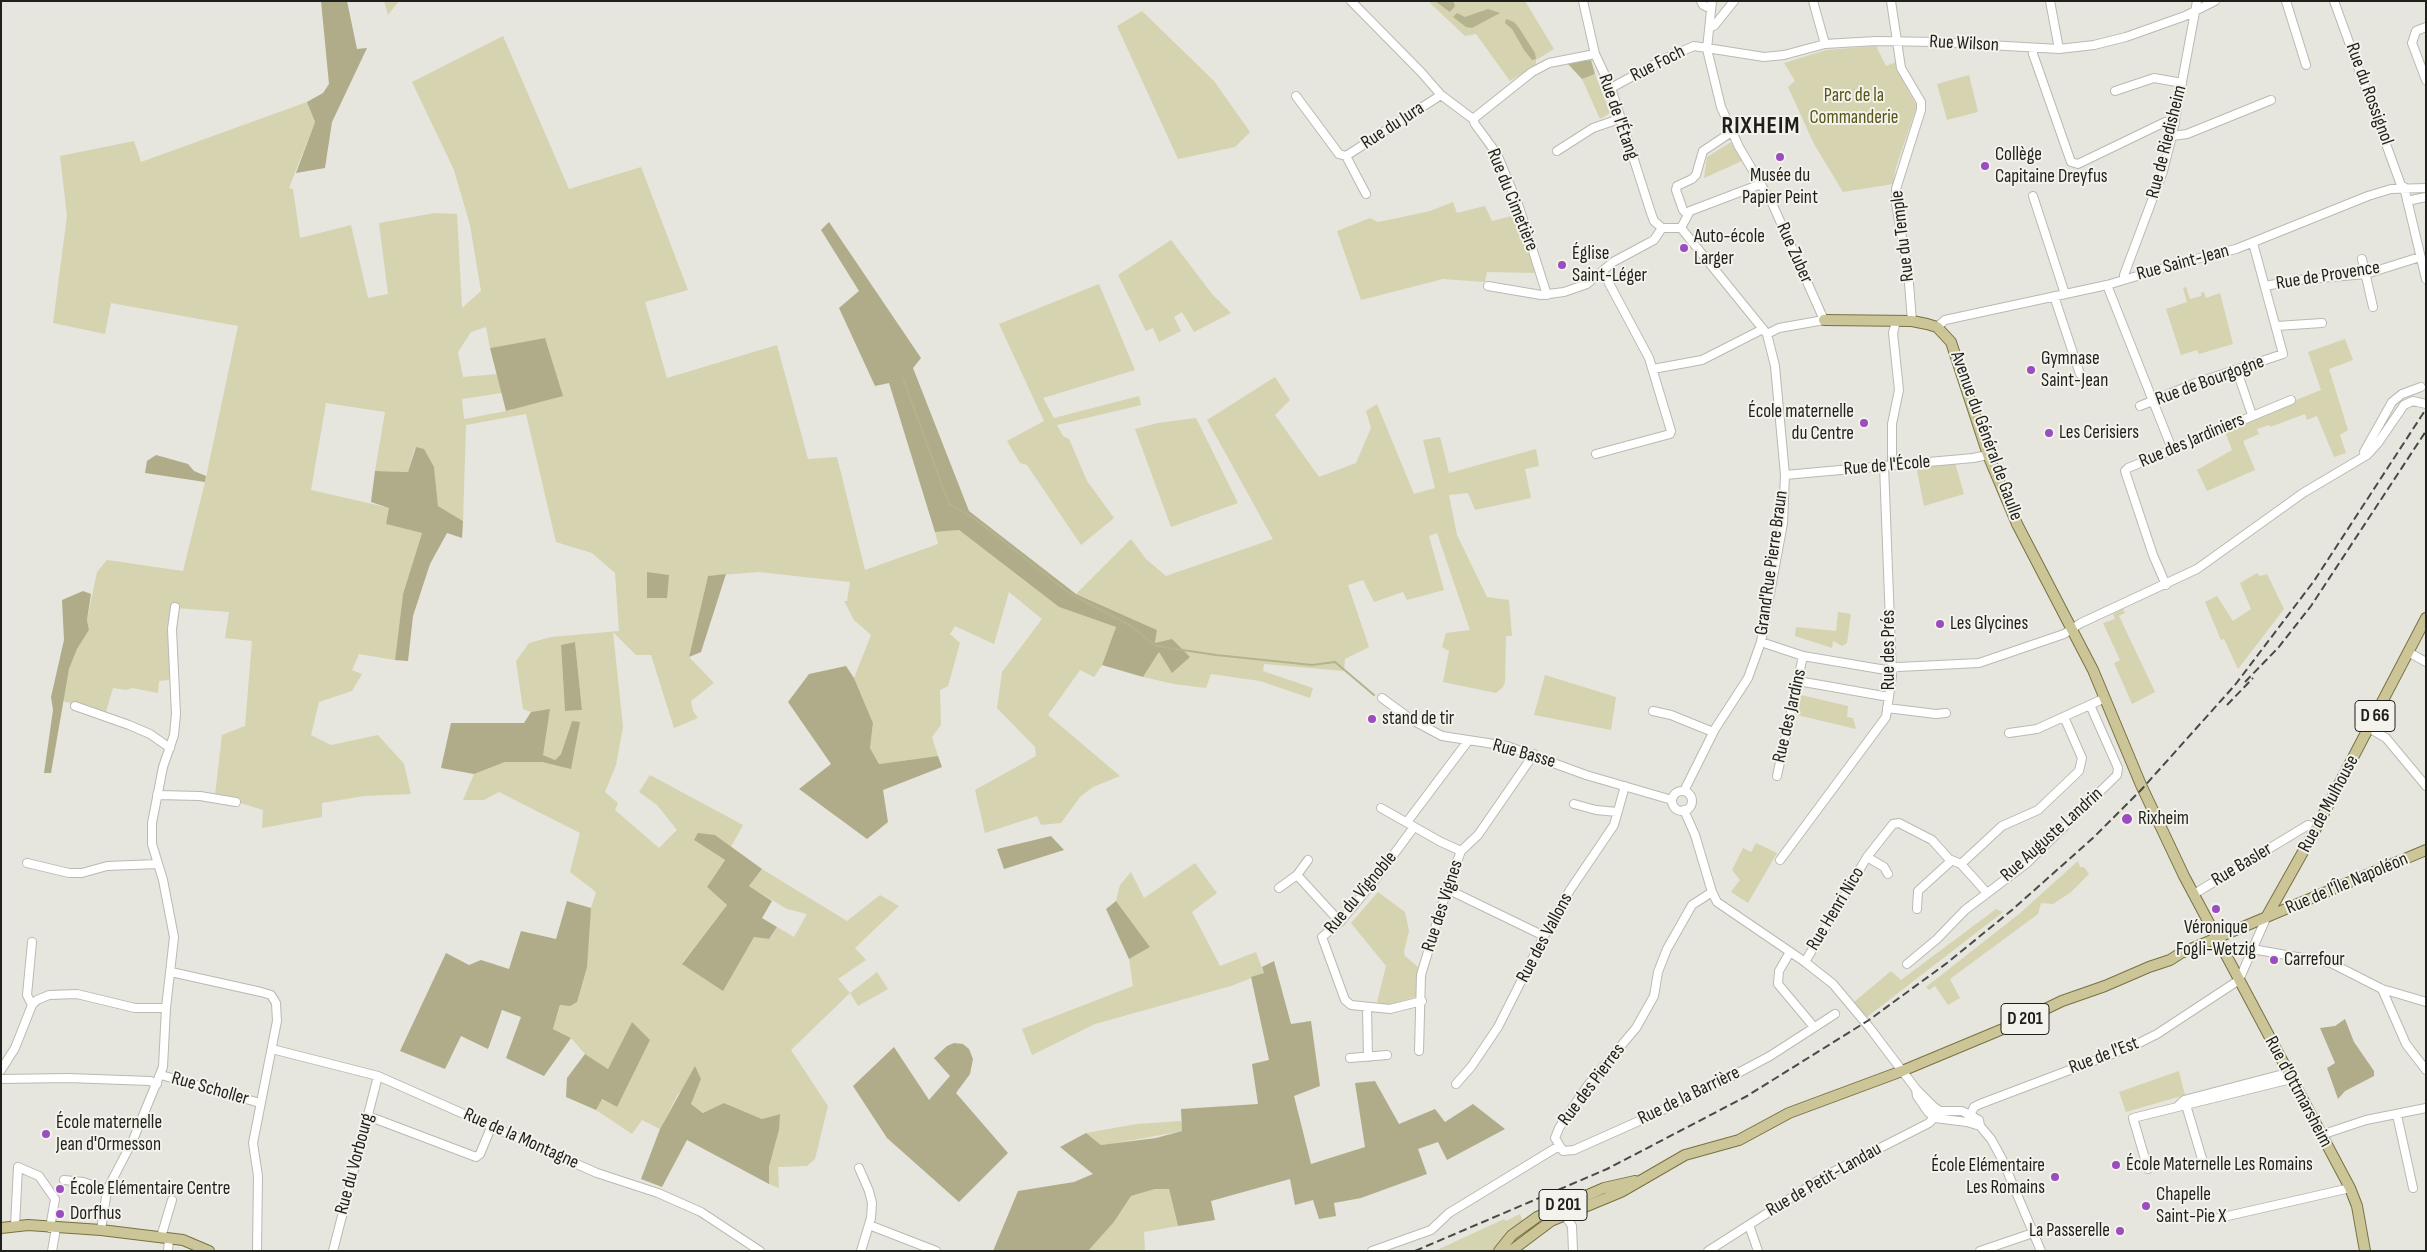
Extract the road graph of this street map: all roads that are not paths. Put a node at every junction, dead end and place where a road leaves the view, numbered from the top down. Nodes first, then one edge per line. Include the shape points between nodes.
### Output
1 (1351, 1) edge
2 (1583, 1) edge
3 (1701, 1) edge
4 (1734, 1) edge
5 (1813, 1) edge
6 (1890, 1) edge
7 (2050, 1) edge
8 (2197, 1) edge
9 (2215, 1) edge
10 (2286, 1) edge
11 (2334, 1) edge
12 (1711, 5) edge
13 (2196, 11) junction
14 (1710, 27) junction
15 (2426, 27) edge
16 (1896, 41) junction
17 (1825, 44) junction
18 (2033, 48) junction
19 (1707, 49) junction
20 (2059, 49) junction
21 (1595, 54) junction
22 (2306, 64) dead end
23 (2426, 80) edge
24 (2182, 83) junction
25 (1611, 88) junction
26 (2115, 91) dead end
27 (1440, 95) junction
28 (1296, 96) dead end
29 (2271, 100) dead end
30 (1474, 119) junction
31 (1619, 119) junction
32 (2175, 122) junction
33 (1733, 131) junction
34 (2172, 136) junction
35 (1557, 152) dead end
36 (1346, 156) junction
37 (1761, 184) junction
38 (2403, 188) junction
39 (2426, 188) edge
40 (1366, 194) dead end
41 (2033, 196) dead end
42 (2426, 197) edge
43 (2407, 201) junction
44 (1687, 214) junction
45 (1662, 228) junction
46 (1681, 228) junction
47 (2253, 243) junction
48 (2420, 257) junction
49 (2362, 259) dead end
50 (1603, 272) junction
51 (2366, 274) junction
52 (2426, 279) edge
53 (2124, 280) junction
54 (2107, 285) junction
55 (1488, 286) dead end
56 (2265, 286) junction
57 (2065, 294) junction
58 (1547, 295) junction
59 (2054, 296) junction
60 (2373, 307) dead end
61 (1824, 320) junction
62 (1896, 321) junction
63 (1912, 321) junction
64 (2322, 323) dead end
65 (2277, 326) junction
66 (1937, 327) junction
67 (1765, 332) junction
68 (1653, 369) junction
69 (2237, 371) junction
70 (2080, 374) dead end
71 (2421, 388) dead end
72 (2291, 400) dead end
73 (2152, 401) junction
74 (2425, 404) edge
75 (2140, 406) dead end
76 (2252, 415) junction
77 (2172, 449) junction
78 (1596, 454) dead end
79 (1988, 455) junction
80 (2356, 461) junction
81 (1888, 465) junction
82 (1785, 474) junction
83 (2166, 586) junction
84 (175, 607) dead end
85 (2426, 618) edge
86 (2072, 629) junction
87 (1761, 642) junction
88 (2408, 652) junction
89 (1803, 656) junction
90 (2426, 662) edge
91 (1892, 669) junction
92 (1798, 681) junction
93 (1889, 697) junction
94 (1382, 698) dead end
95 (2103, 699) junction
96 (2090, 705) junction
97 (75, 706) dead end
98 (1887, 708) junction
99 (1653, 711) dead end
100 (1946, 713) dead end
101 (2064, 717) junction
102 (2369, 728) junction
103 (1714, 732) junction
104 (2009, 733) dead end
105 (1468, 741) junction
106 (170, 748) junction
107 (1534, 754) junction
108 (1777, 776) dead end
109 (1625, 786) junction
110 (2426, 786) edge
111 (1684, 792) junction
112 (157, 794) junction
113 (1672, 800) junction
114 (236, 802) dead end
115 (1574, 804) dead end
116 (1381, 808) dead end
117 (1684, 810) junction
118 (1617, 812) junction
119 (1407, 822) junction
120 (1414, 827) junction
121 (2316, 827) junction
122 (2426, 850) edge
123 (1461, 851) junction
124 (1867, 857) junction
125 (1308, 860) dead end
126 (1780, 860) dead end
127 (1951, 861) junction
128 (27, 863) dead end
129 (158, 864) junction
130 (1961, 864) junction
131 (1888, 874) dead end
132 (1297, 875) junction
133 (2286, 883) junction
134 (1279, 888) dead end
135 (1447, 889) junction
136 (1712, 892) junction
137 (1987, 892) junction
138 (2194, 894) junction
139 (2301, 903) junction
140 (1917, 910) dead end
141 (2267, 916) junction
142 (1340, 922) junction
143 (1544, 936) junction
144 (2216, 938) junction
145 (32, 942) dead end
146 (2252, 949) junction
147 (1790, 952) junction
148 (1805, 962) junction
149 (1907, 964) dead end
150 (171, 972) junction
151 (2239, 980) junction
152 (2382, 989) junction
153 (1422, 1001) junction
154 (2426, 1002) edge
155 (32, 1006) junction
156 (166, 1008) junction
157 (1367, 1008) junction
158 (1835, 1014) dead end
159 (1814, 1026) junction
160 (272, 1049) junction
161 (1419, 1052) dead end
162 (1387, 1055) dead end
163 (1368, 1057) junction
164 (1350, 1058) dead end
165 (1, 1070) edge
166 (2426, 1070) edge
167 (1902, 1071) junction
168 (161, 1075) junction
169 (378, 1076) junction
170 (2289, 1076) junction
171 (1, 1079) edge
172 (157, 1084) junction
173 (1456, 1084) dead end
174 (260, 1103) junction
175 (2186, 1105) junction
176 (2177, 1107) junction
177 (2426, 1108) edge
178 (1938, 1114) junction
179 (2397, 1115) junction
180 (368, 1116) junction
181 (1969, 1118) junction
182 (492, 1125) junction
183 (2322, 1135) junction
184 (1559, 1146) junction
185 (2203, 1162) dead end
186 (859, 1168) dead end
187 (2148, 1168) dead end
188 (64, 1180) dead end
189 (1638, 1180) junction
190 (2350, 1188) junction
191 (2413, 1188) dead end
192 (108, 1190) junction
193 (172, 1200) dead end
194 (1564, 1214) junction
195 (2219, 1218) dead end
196 (869, 1225) junction
197 (1749, 1225) junction
198 (15, 1226) junction
199 (1, 1228) edge
200 (53, 1228) junction
201 (101, 1230) junction
202 (2033, 1233) junction
203 (165, 1237) junction
204 (1709, 1250) edge
205 (52, 1251) edge
206 (168, 1251) edge
207 (209, 1251) edge
208 (257, 1251) edge
209 (333, 1251) edge
210 (760, 1251) edge
211 (861, 1251) edge
212 (936, 1251) edge
213 (1372, 1251) edge
214 (1500, 1251) edge
215 (1511, 1251) edge
216 (1573, 1251) edge
217 (1758, 1251) edge
218 (1980, 1251) edge
219 (2041, 1251) edge
220 (2365, 1251) edge

1 - 27 street, Rue du Cimetière
2 - 21 street, Rue de l'Étang
3 - 12 street via 1703,5
4 - 14 street
5 - 17 street
6 - 16 street, Rue du Temple
7 - 20 street
8 - 13 street, Rue de Riedisheim
9 - 13 street, Rue Wilson
10 - 22 street
11 - 38 street, Rue du Rossignol
12 - 14 street, Rue Zuber
13 - 20 street, Rue Wilson via 2112,41
13 - 24 street, Rue de Riedisheim
14 - 19 street, Rue Zuber
15 - 23 street via 2412,36
16 - 17 street, Rue Wilson
16 - 18 street, Rue Wilson
16 - 63 street, Rue du Temple via 1901,68 1921,102 1896,189
17 - 19 street, Rue Wilson via 1764,57
18 - 20 street, Rue Wilson
18 - 32 street via 2032,54 2071,162 2078,164 2165,122
19 - 25 street, Rue Foch via 1689,48
19 - 33 street, Rue Zuber via 1717,96
21 - 25 street, Rue de l'Étang
21 - 30 street via 1549,63
24 - 26 street via 2154,78
24 - 32 street, Rue de Riedisheim
25 - 31 street, Rue de l'Étang
27 - 30 street, Rue du Cimetière
27 - 36 street, Rue du Jura
28 - 36 street, Rue du Jura via 1339,154
29 - 34 street via 2187,134
30 - 58 street, Rue du Cimetière via 1474,124 1497,154 1519,207
31 - 35 street via 1593,128
31 - 45 street, Rue de l'Étang via 1650,213
32 - 34 street, Rue de Riedisheim
33 - 37 street, Rue Zuber
33 - 44 street via 1702,151 1696,175 1677,186
34 - 53 street, Rue de Riedisheim via 2163,172
36 - 40 street, Rue du Jura
37 - 44 street
37 - 61 street, Rue Zuber
38 - 39 street, Rue Saint-Jean
38 - 43 street, Rue du Rossignol
38 - 47 street, Rue Saint-Jean via 2368,196
41 - 57 street
42 - 43 street
43 - 48 street, Rue du Rossignol
44 - 46 street
45 - 46 street
45 - 50 street via 1654,240 1614,262
46 - 67 street, Grand'Rue Pierre Braun
47 - 53 street, Rue Saint-Jean
47 - 56 street
48 - 51 street, Rue de Provence
48 - 52 street, Rue du Rossignol
49 - 51 street
50 - 58 street via 1587,284
50 - 68 street via 1643,343
51 - 56 street, Rue de Provence
51 - 60 street
53 - 54 street, Rue Saint-Jean
54 - 57 street, Rue Saint-Jean
54 - 73 street
55 - 58 street
56 - 65 street
57 - 59 street, Rue Saint-Jean
59 - 66 street, Rue Saint-Jean via 1945,320
59 - 70 street
61 - 62 main road
61 - 67 street
62 - 63 main road
62 - 81 street, Rue des Prés via 1893,334 1899,381
63 - 66 main road
64 - 65 street
65 - 69 street, Rue de Bourgogne via 2284,350 2280,356
66 - 79 main road, Avenue du Général de Gaulle via 1955,349
67 - 68 street via 1702,360
67 - 82 street, Grand'Rue Pierre Braun via 1775,366
68 - 78 street via 1670,434
69 - 73 street, Rue de Bourgogne
69 - 76 street
71 - 80 street via 2402,394 2392,402 2371,443
72 - 76 street, Rue des Jardiniers
73 - 75 street, Rue de Bourgogne
73 - 77 street
74 - 80 street via 2413,401 2404,404 2375,446
76 - 77 street, Rue des Jardiniers
77 - 83 street, Rue des Jardiniers via 2128,468 2124,476
79 - 81 street, Rue de l'École
79 - 86 main road, Avenue du Général de Gaulle via 2016,524
80 - 83 street via 2303,493 2197,569
81 - 82 street, Rue de l'École
81 - 91 street, Rue des Prés
82 - 87 street, Grand'Rue Pierre Braun via 1783,523
83 - 86 street
84 - 106 street via 172,638 176,714
85 - 88 main road, Rue de Mulhouse / D 66
86 - 91 street via 1979,662
86 - 95 main road, Avenue du Général de Gaulle via 2088,672
87 - 89 street
87 - 103 street, Grand'Rue Pierre Braun via 1748,678
88 - 90 street
88 - 102 main road, Rue de Mulhouse / D 66
89 - 91 street
89 - 92 street, Rue des Jardins
91 - 93 street, Rue des Prés
92 - 93 street
92 - 108 street, Rue des Jardins
93 - 98 street, Rue des Prés
94 - 105 street, Rue Basse via 1412,720 1442,736
95 - 96 street
95 - 138 main road, Avenue du Général de Gaulle
96 - 101 street
96 - 137 street, Rue Auguste Landrin via 2118,768 2117,775 2027,863
97 - 106 street via 136,728
98 - 100 street
98 - 126 street, Rue des Prés via 1883,722
99 - 103 street
101 - 104 street via 2030,732
101 - 130 street via 2082,758 2079,770 2038,810 2002,826
102 - 110 street via 2386,738
102 - 121 main road, Rue de Mulhouse / D 66
103 - 111 street, Grand'Rue Pierre Braun
105 - 107 street, Rue Basse via 1507,746
105 - 119 street
106 - 112 street
107 - 109 street, Rue Basse via 1586,775
107 - 123 street, Rue des Vignes via 1478,835
109 - 113 street, Rue Basse
109 - 118 street, Rue des Vallons
111 - 113 street via 1678,792
111 - 117 street via 1692,801
112 - 114 street
112 - 129 street via 152,844
113 - 117 street via 1676,808
115 - 118 street
116 - 119 street
117 - 136 street
118 - 143 street, Rue des Vallons via 1614,825 1570,890
119 - 120 street
120 - 123 street
120 - 142 street, Rue du Vignoble
121 - 133 main road, Rue de Mulhouse / D 66
121 - 138 street, Rue Basler via 2308,825
122 - 139 main road, Rue de l'Île Napoléon / D 201
123 - 135 street, Rue des Vignes
124 - 127 street, Rue Henri Nico via 1889,827 1897,823 1928,838
124 - 131 street, Rue Henri Nico via 1884,867
124 - 148 street, Rue Henri Nico
125 - 132 street
127 - 130 street, Rue Henri Nico
127 - 140 street via 1918,891
128 - 129 street via 69,873 107,866
129 - 150 street via 174,938
130 - 137 street
132 - 134 street
132 - 142 street
133 - 139 main road via 2287,896 2291,901
133 - 141 main road, Rue de Mulhouse / D 66
135 - 143 street
135 - 153 street, Rue des Vignes via 1421,975
136 - 147 street via 1717,902
136 - 184 street, Rue des Pierres via 1692,905 1667,949 1649,1006 1636,1028 1588,1085 1559,1128 1555,1138
137 - 149 street, Rue Auguste Landrin
138 - 144 main road, Avenue du Général de Gaulle
139 - 141 main road, Rue de l'Île Napoléon / D 201
141 - 144 main road, D 201
141 - 146 street
142 - 157 street, Rue du Vignoble via 1322,937 1345,1000 1351,1005
143 - 173 street, Rue des Vallons via 1498,1027
144 - 151 main road, Rue d'Ottmarsheim
144 - 167 main road, D 201 via 2167,956 2149,967
145 - 155 street via 27,995
146 - 151 street
146 - 152 street via 2320,959
147 - 148 street
147 - 159 street via 1779,971 1778,984
148 - 167 street via 1833,984
150 - 156 street
150 - 160 street via 271,995 276,1003 277,1021
151 - 170 main road, Rue d'Ottmarsheim
151 - 181 street, Rue de l'Est via 2158,1034 1980,1104 1974,1107
152 - 154 street
152 - 166 street via 2406,1044
153 - 157 street, Rue du Vignoble via 1390,1009
153 - 161 street, Rue des Vignes
155 - 156 street via 37,1000 61,993 135,1008
155 - 165 street via 15,1048
156 - 168 street
157 - 163 street
158 - 159 street, Rue de la Barrière
159 - 184 street, Rue de la Barrière via 1770,1056 1648,1118 1574,1150 1567,1152
160 - 169 street, Rue de la Montagne
160 - 174 street
162 - 163 street
163 - 164 street
167 - 178 street
167 - 189 main road, D 201 via 1789,1113 1739,1140 1688,1154
168 - 172 street
168 - 174 street, Rue Scholler
169 - 180 street, Rue du Vorbourg
169 - 182 street, Rue de la Montagne
170 - 175 street
170 - 176 street via 2184,1100
170 - 183 main road, Rue d'Ottmarsheim
171 - 172 street via 77,1078
172 - 192 street
174 - 208 street via 253,1142 258,1176
175 - 176 street
175 - 185 street
176 - 187 street via 2133,1118
177 - 179 street
178 - 181 street via 1962,1111
178 - 197 street, Rue de Petit-Landau via 1929,1123 1827,1175
179 - 183 street via 2366,1120
179 - 191 street
180 - 182 street via 476,1156 480,1154
180 - 209 street, Rue du Vorbourg
181 - 202 street via 1979,1120 1991,1139
182 - 210 street, Rue de la Montagne via 597,1173 658,1193 701,1212
183 - 190 main road, Rue d'Ottmarsheim
184 - 213 street, Rue des Pierres via 1449,1213 1431,1230
186 - 196 street via 871,1198
188 - 192 street
189 - 194 main road, D 201 via 1620,1192
189 - 214 main road, D 201 via 1604,1188 1537,1217 1512,1235
190 - 195 street
190 - 220 main road, Rue d'Ottmarsheim via 2357,1206
192 - 201 street
193 - 203 street
194 - 215 main road, D 201 via 1536,1230
194 - 216 street via 1572,1226
196 - 211 street
196 - 212 street
197 - 204 street, Rue de Petit-Landau
197 - 217 street
198 - 199 main road
198 - 200 main road
198 - 200 street via 18,1167 39,1176 55,1199
200 - 201 main road
200 - 205 street
201 - 203 main road
202 - 218 street
202 - 219 street
203 - 206 street
203 - 207 main road via 183,1240

